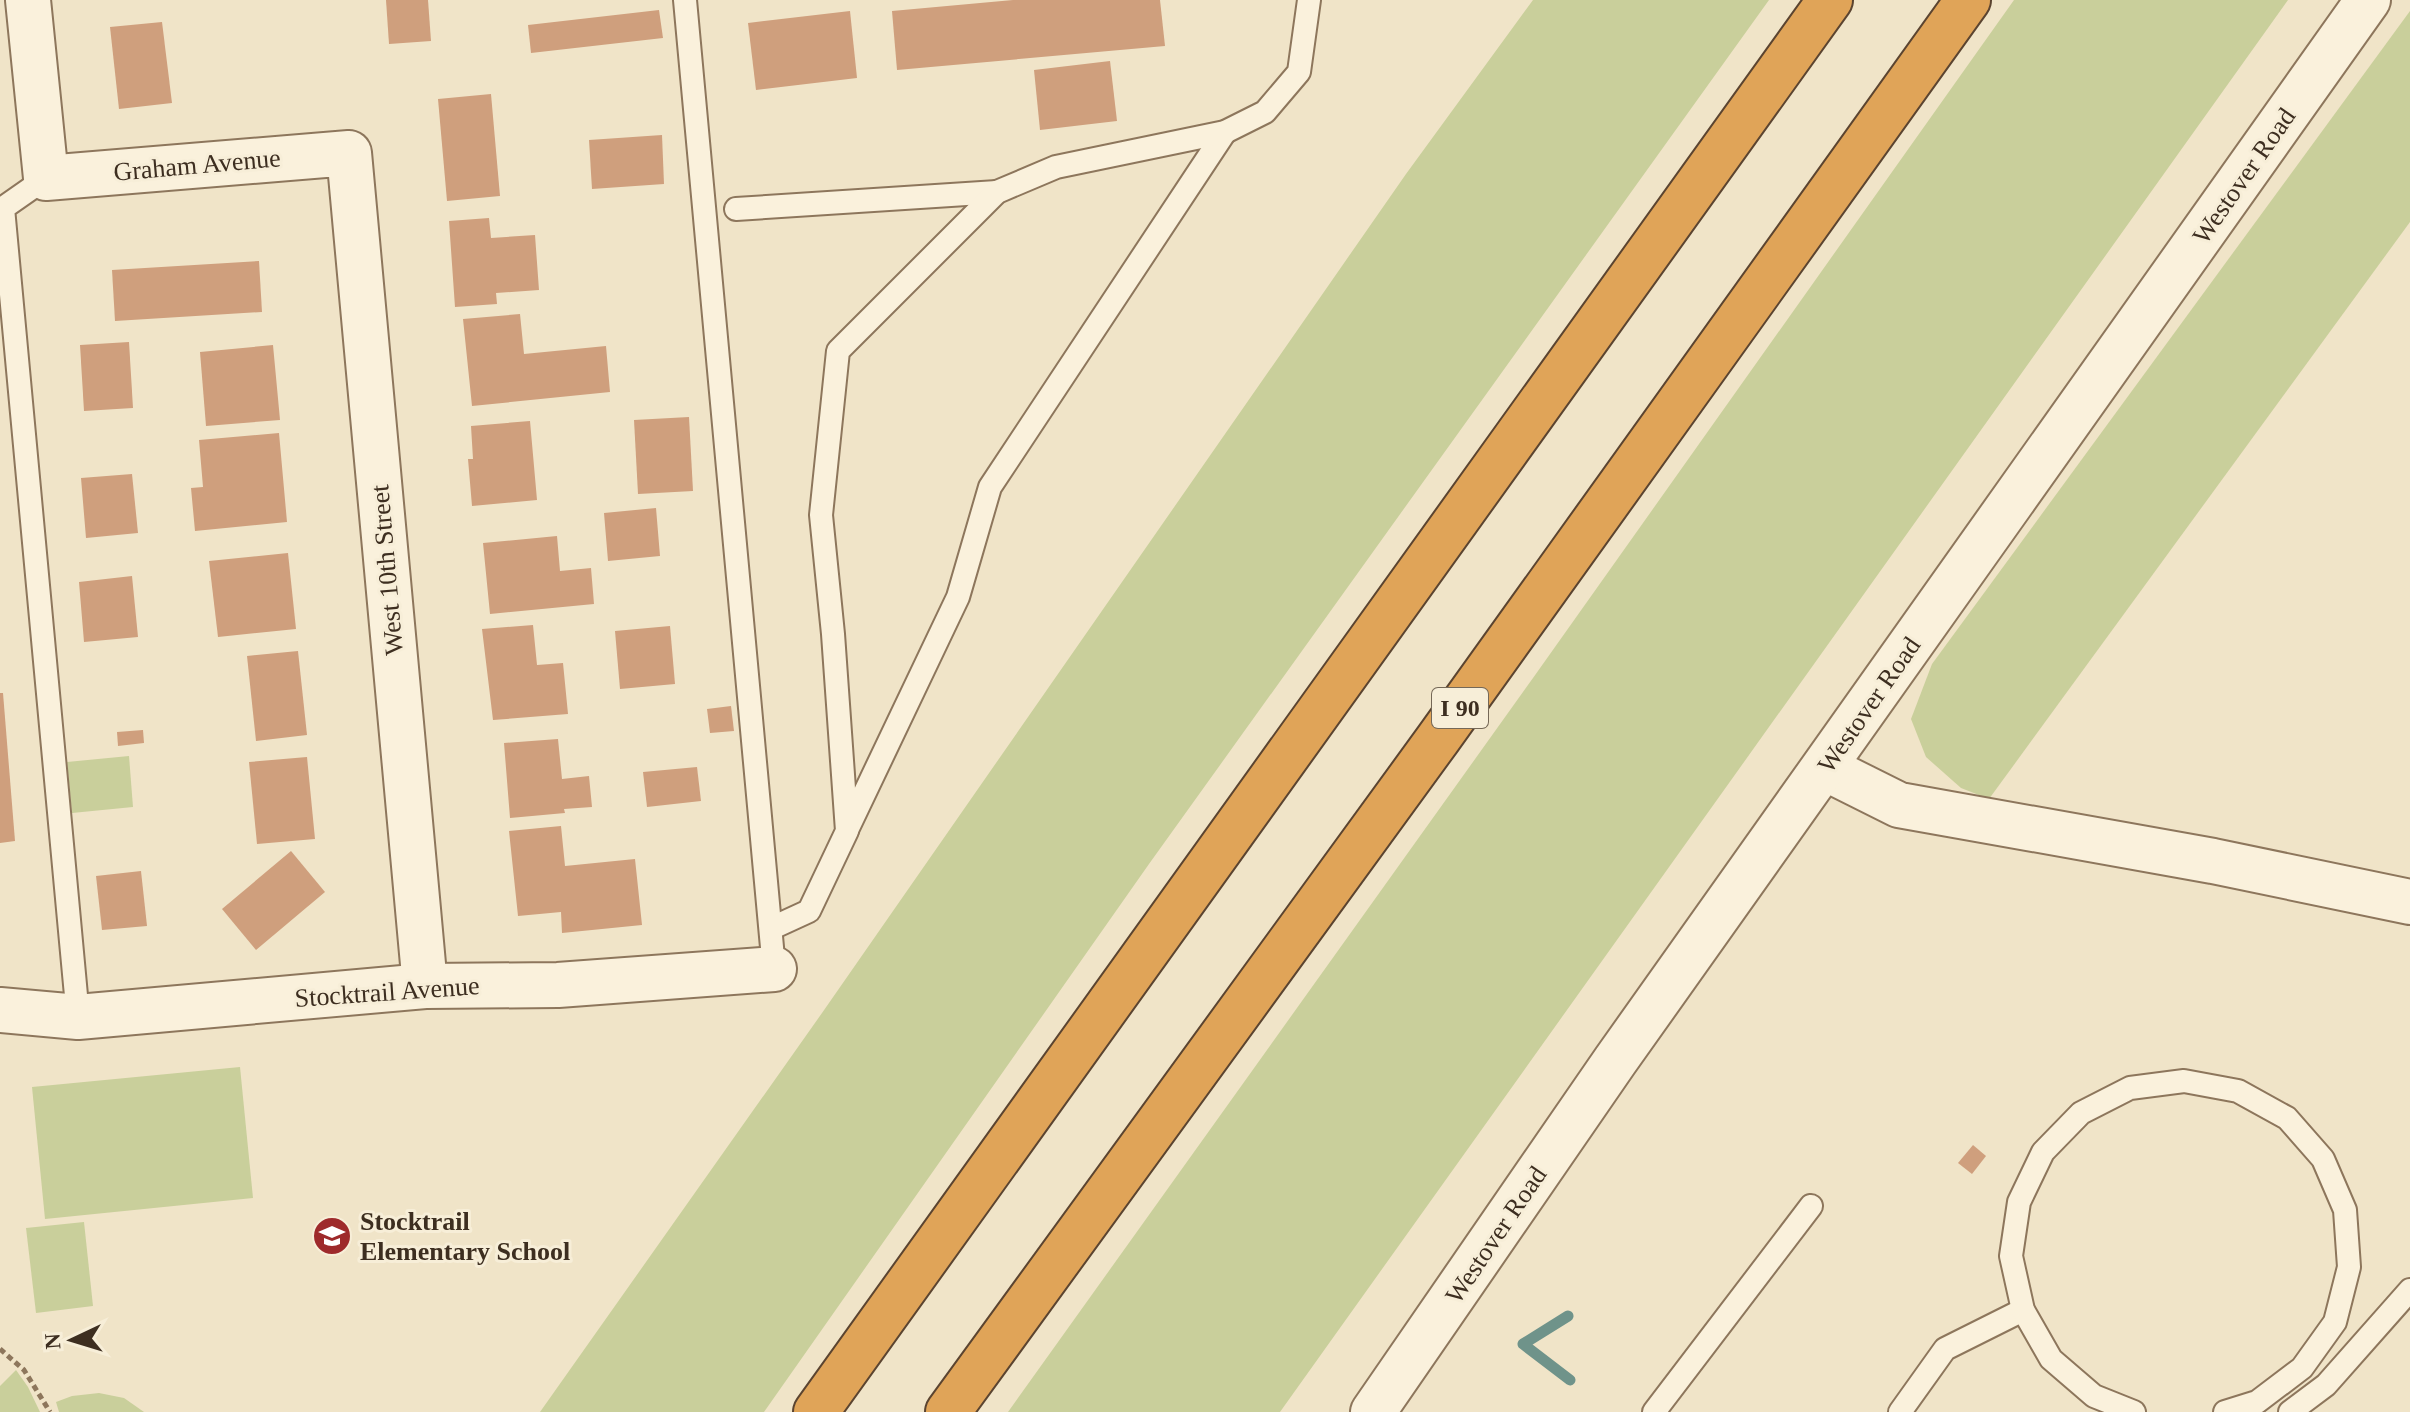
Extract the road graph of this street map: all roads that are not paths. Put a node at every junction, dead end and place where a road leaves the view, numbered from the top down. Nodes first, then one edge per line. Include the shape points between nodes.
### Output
1 (28, 0) edge
2 (685, 0) edge
3 (1309, 0) edge
4 (1830, 0) edge
5 (1968, 0) edge
6 (2368, 0) edge
7 (1225, 132) junction
8 (349, 153) joint
9 (46, 178) junction
10 (997, 192) junction
11 (736, 209) dead end
12 (1825, 768) junction
13 (847, 831) junction
14 (2410, 902) edge
15 (773, 948) junction
16 (425, 986) junction
17 (0, 1010) edge
18 (78, 1017) junction
19 (1811, 1206) dead end
20 (2410, 1290) edge
21 (2023, 1310) junction
22 (816, 1412) edge
23 (948, 1412) edge
24 (1373, 1412) edge
25 (1654, 1412) edge
26 (1900, 1412) edge
27 (2134, 1412) edge
28 (2225, 1412) edge
29 (2290, 1412) edge

1 - 9 street
2 - 15 lane
3 - 7 lane via 1299,72 1265,112
4 - 22 highway
5 - 23 highway, I 90
6 - 12 street, Westover Road
7 - 10 lane via 1056,167
7 - 13 lane via 990,487 958,597
8 - 9 street, Graham Avenue
8 - 16 street, West 10th Street
9 - 18 lane via 3,208
10 - 11 lane
10 - 13 lane via 838,351 821,515
12 - 14 street via 1899,805
12 - 24 street, Westover Road
13 - 15 lane via 809,911
15 - 16 street, Stocktrail Avenue via 558,985
16 - 18 street, Stocktrail Avenue
17 - 18 street, Stocktrail Avenue
19 - 25 lane
20 - 29 lane via 2326,1385
21 - 26 lane via 1945,1349
21 - 27 lane via 2051,1359 2094,1396
21 - 28 lane via 2011,1256 2019,1202 2043,1152 2081,1113 2130,1088 2184,1081 2238,1091 2287,1118 2323,1159 2345,1210 2349,1267 2335,1322 2302,1368 2257,1402

